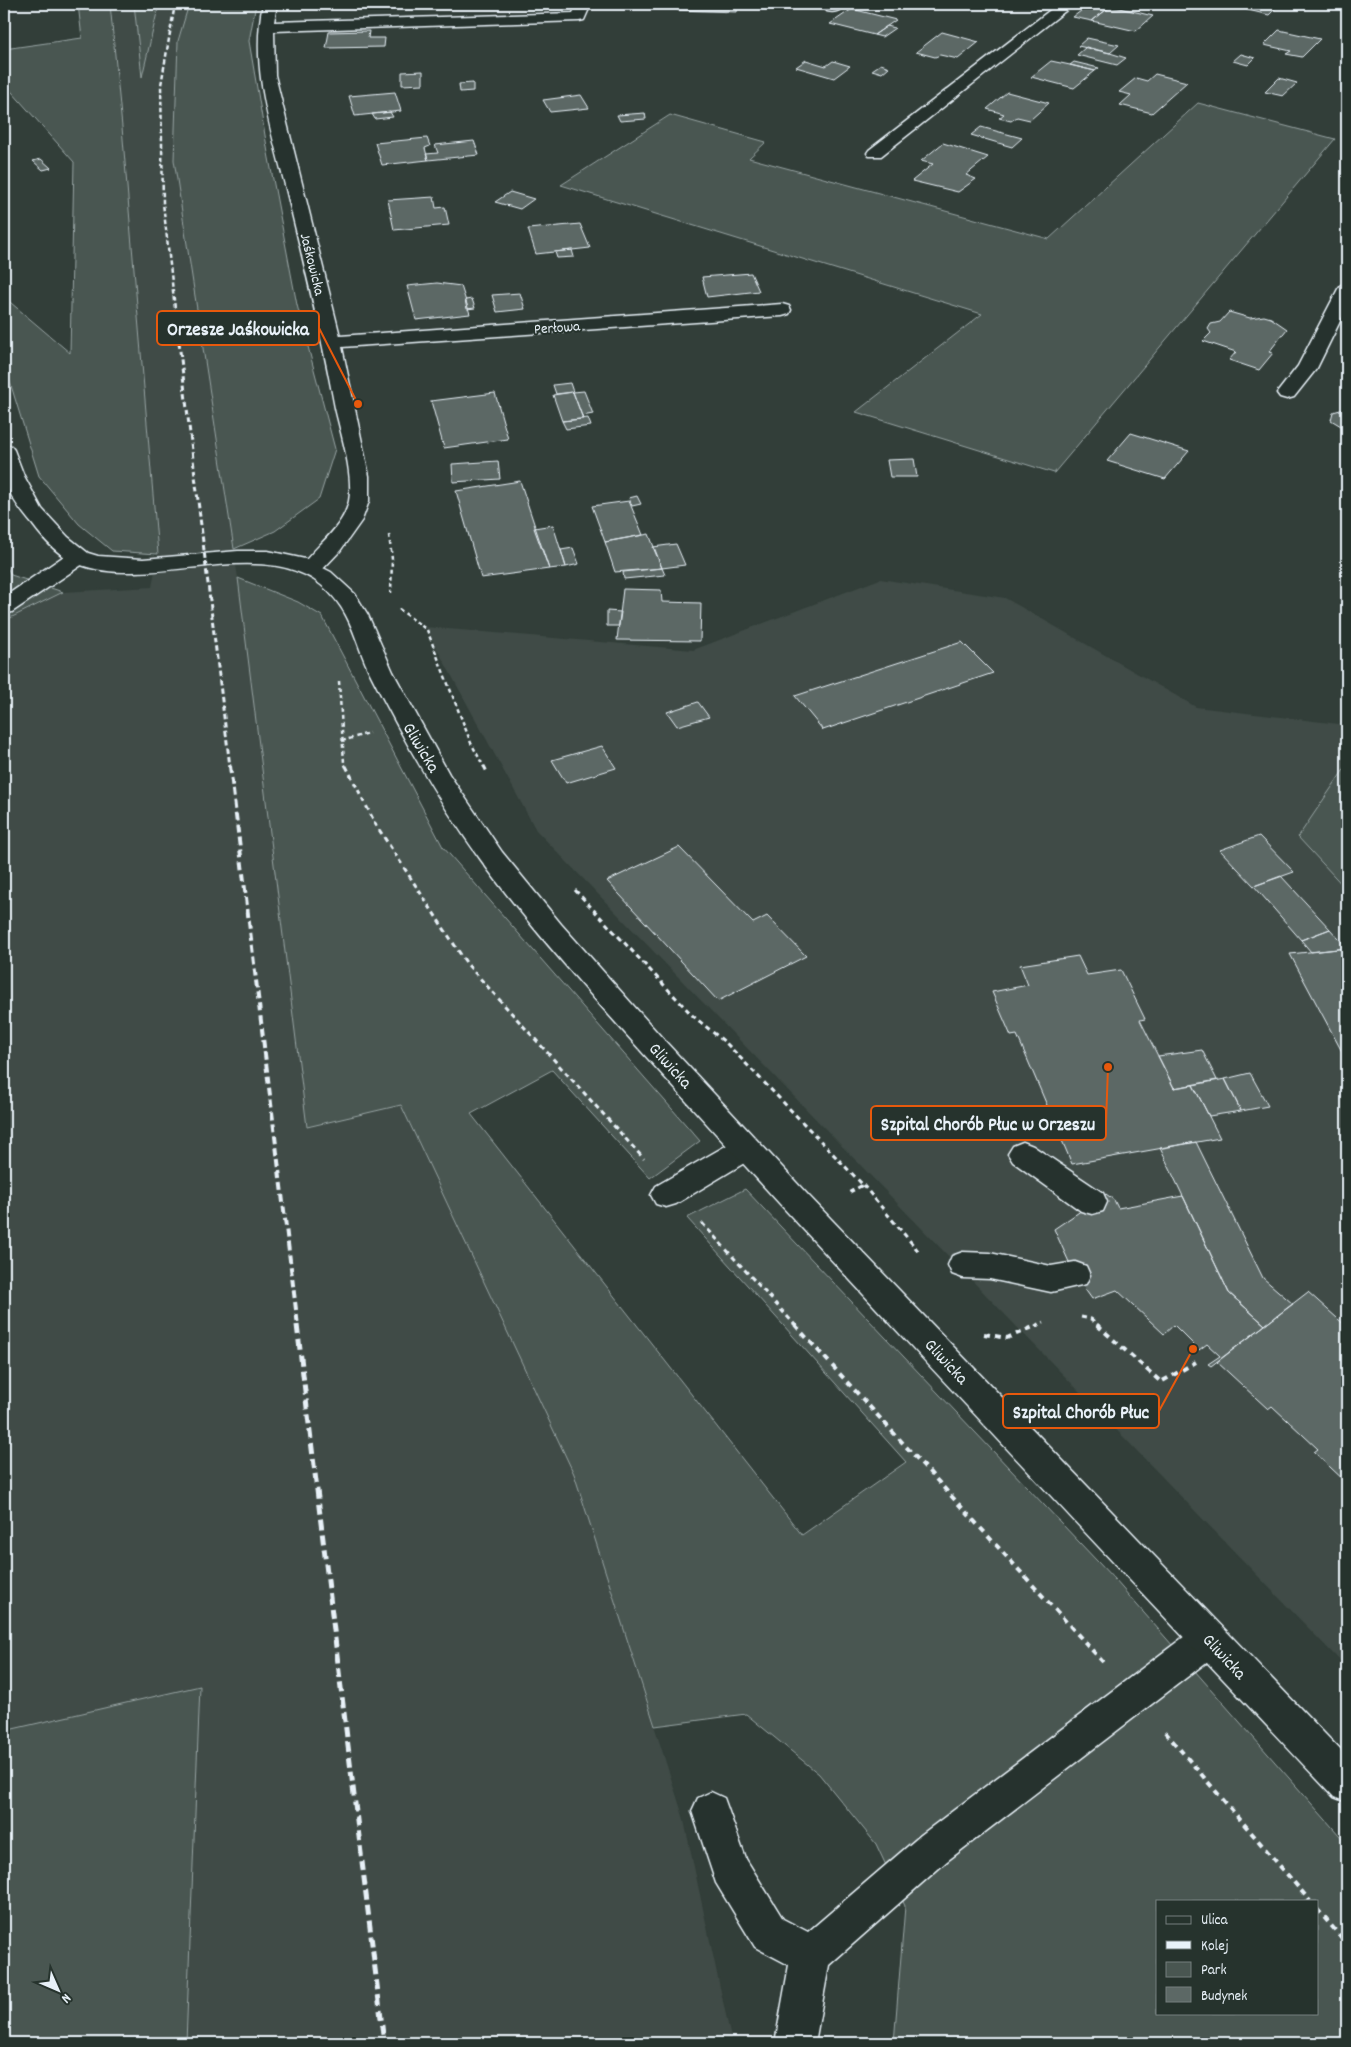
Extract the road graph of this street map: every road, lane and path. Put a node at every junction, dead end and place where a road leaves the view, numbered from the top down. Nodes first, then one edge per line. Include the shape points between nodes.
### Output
1 (270, 4) edge
2 (584, 4) edge
3 (1067, 4) edge
4 (266, 27) junction
5 (875, 153) dead end
6 (1347, 289) edge
7 (782, 310) dead end
8 (332, 342) junction
9 (1287, 393) dead end
10 (4, 450) edge
11 (389, 531) dead end
12 (78, 557) junction
13 (311, 568) junction
14 (391, 598) dead end
15 (395, 603) dead end
16 (4, 607) edge
17 (488, 774) dead end
18 (574, 888) dead end
19 (746, 1148) junction
20 (1023, 1154) dead end
21 (666, 1196) dead end
22 (843, 1196) dead end
23 (1092, 1202) dead end
24 (964, 1265) dead end
25 (1075, 1276) dead end
26 (1209, 1639) junction
27 (1347, 1784) edge
28 (711, 1811) dead end
29 (1318, 1910) edge
30 (1347, 1944) edge
31 (811, 1955) junction
32 (795, 2043) edge

1 - 4 main road, Jaśkowicka
2 - 4 main road via 579,17
3 - 5 main road
4 - 8 main road, Jaśkowicka via 267,75
6 - 9 main road via 1307,368
7 - 8 main road, Perłowa
8 - 13 main road, Jaśkowicka via 359,476 359,501 351,520
10 - 12 main road, Gliwicka via 19,488 39,523
11 - 14 path
12 - 13 main road, Gliwicka via 128,566 274,558
12 - 16 main road
13 - 19 main road, Gliwicka via 351,603 407,722 491,856 568,951
15 - 17 path via 427,630 471,743
18 - 22 path via 693,1016 726,1043 863,1185
19 - 21 main road
19 - 26 main road, Gliwicka
20 - 23 main road
24 - 25 main road via 990,1266 1051,1280
26 - 27 main road, Gliwicka
26 - 31 main road via 934,1848
28 - 31 main road via 730,1869 769,1933
29 - 30 path
31 - 32 main road

